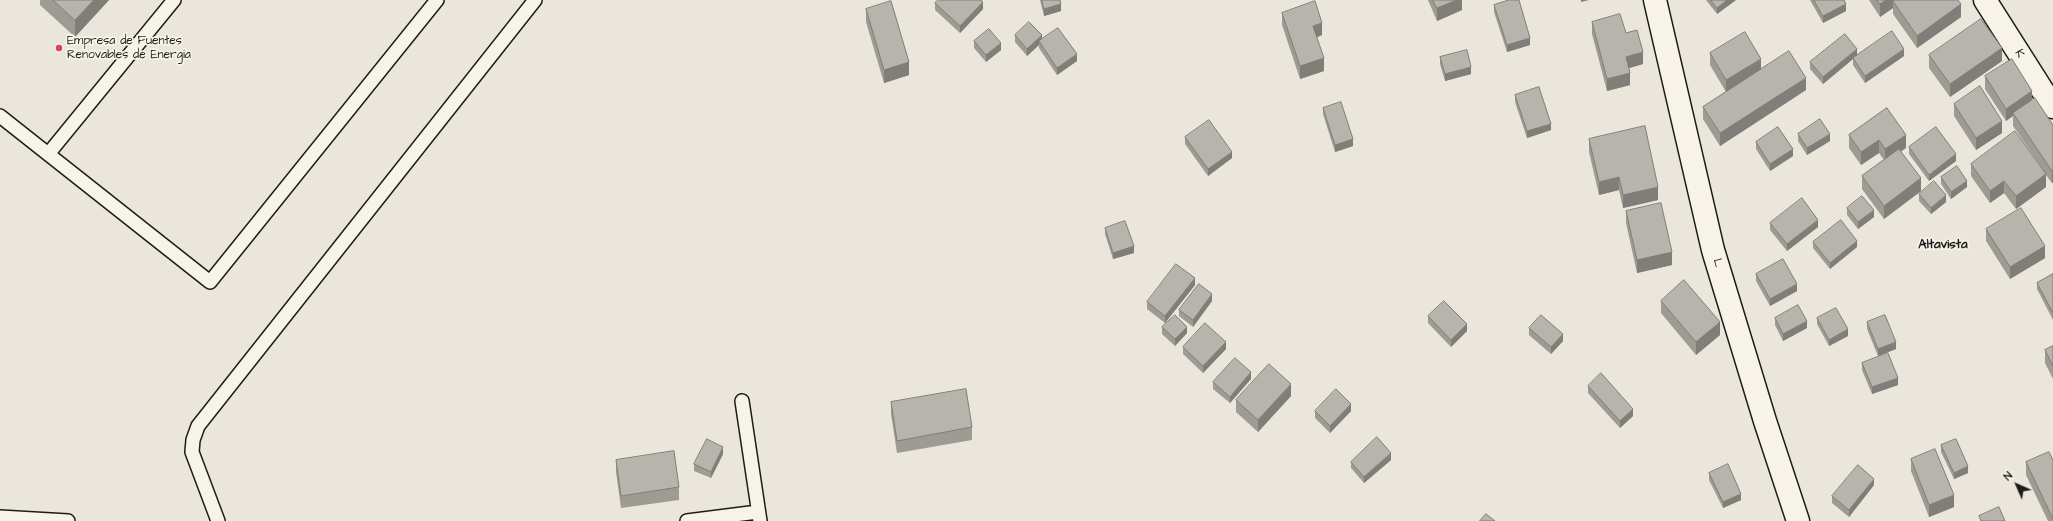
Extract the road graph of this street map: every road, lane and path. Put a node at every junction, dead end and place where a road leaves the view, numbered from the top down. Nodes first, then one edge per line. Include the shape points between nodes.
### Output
1 (174, 0) edge
2 (437, 0) edge
3 (535, 0) edge
4 (1655, 0) edge
5 (1985, 0) edge
6 (2053, 107) edge
7 (0, 116) edge
8 (49, 153) junction
9 (742, 401) dead end
10 (759, 516) edge
11 (0, 517) edge
12 (68, 521) edge
13 (218, 521) edge
14 (687, 521) edge
15 (1798, 521) edge

1 - 8 lane
2 - 8 lane via 210,282
3 - 13 lane via 198,426 192,452
4 - 15 street, L via 1713,250
5 - 6 street, K
7 - 8 lane
9 - 10 lane
10 - 14 lane
11 - 12 lane

